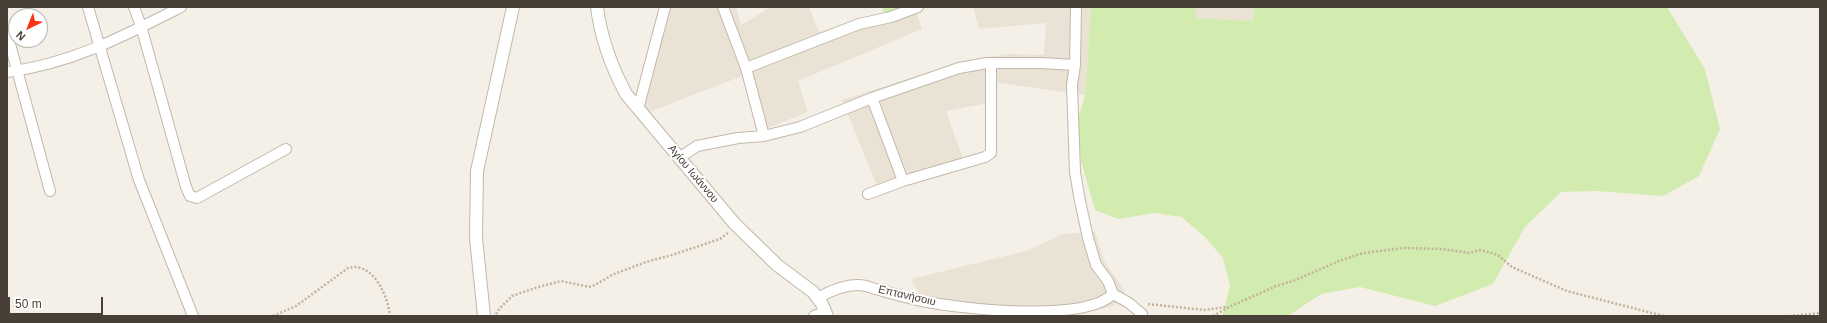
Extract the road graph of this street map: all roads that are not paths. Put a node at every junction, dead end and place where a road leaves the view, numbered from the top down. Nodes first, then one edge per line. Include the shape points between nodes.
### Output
1 (88, 7) edge
2 (134, 7) edge
3 (181, 7) edge
4 (513, 7) edge
5 (598, 7) edge
6 (665, 7) edge
7 (722, 7) edge
8 (918, 7) edge
9 (1076, 7) edge
10 (141, 26) junction
11 (7, 33) edge
12 (99, 48) junction
13 (991, 63) junction
14 (1075, 65) junction
15 (746, 68) junction
16 (18, 71) junction
17 (7, 72) edge
18 (872, 98) junction
19 (638, 109) junction
20 (764, 136) junction
21 (286, 149) dead end
22 (679, 158) junction
23 (903, 182) junction
24 (50, 190) dead end
25 (868, 194) dead end
26 (1113, 294) junction
27 (818, 298) junction
28 (1026, 314) edge
29 (822, 315) edge
30 (193, 316) edge
31 (484, 316) edge
32 (1142, 316) edge

1 - 12 street
2 - 10 street
3 - 10 street
4 - 31 street via 477,171 476,238
5 - 19 street, Αγίου Ιωάννου via 600,29 614,71 626,94
6 - 19 street
7 - 15 street
8 - 15 street via 891,17 859,24
9 - 14 street
10 - 12 street
10 - 21 street via 190,196 197,198
11 - 16 street
12 - 16 street via 58,62
12 - 30 street via 139,180
13 - 14 street
13 - 18 street via 959,68
13 - 23 street via 991,153
14 - 26 street via 1072,85 1073,143 1080,201 1096,265 1108,281
15 - 20 street
16 - 17 street
16 - 24 street
18 - 20 street via 800,127
18 - 23 street
19 - 22 street, Αγίου Ιωάννου
20 - 22 street via 697,146
22 - 27 street, Αγίου Ιωάννου via 734,223 777,265
23 - 25 street
26 - 28 street, Επτανήσοιυ via 1107,300 1084,307
26 - 32 street via 1129,303
27 - 28 street, Επτανήσοιυ via 833,289 859,285 950,306
27 - 29 street, Αγίου Ιωάννου

